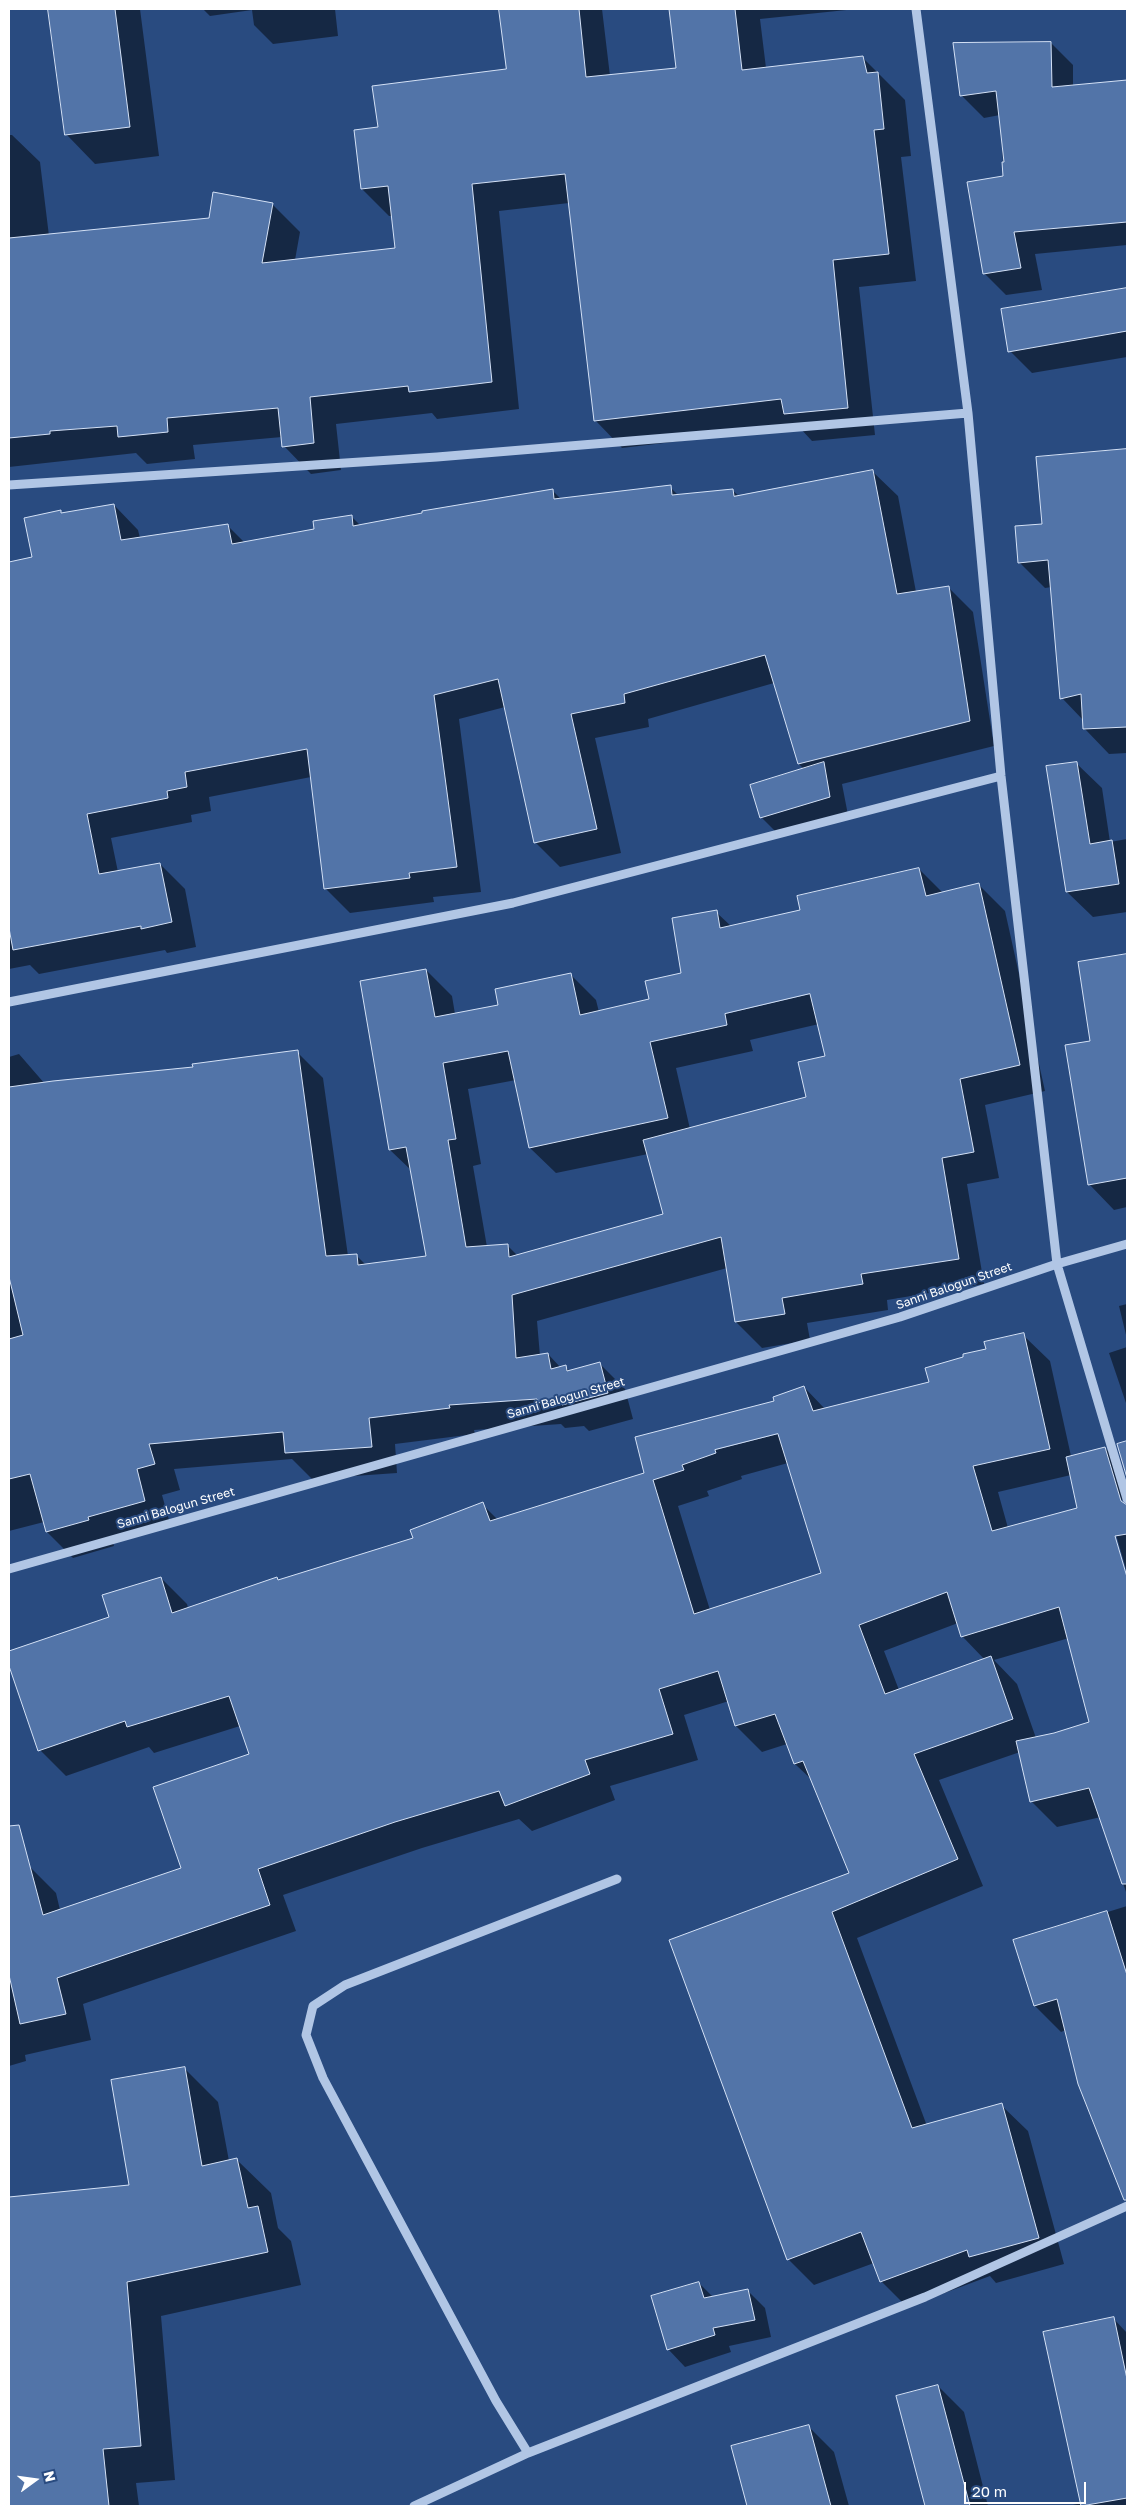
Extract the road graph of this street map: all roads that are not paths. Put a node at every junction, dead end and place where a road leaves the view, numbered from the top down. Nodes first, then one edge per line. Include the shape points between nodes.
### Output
1 (916, 9) edge
2 (968, 413) junction
3 (9, 485) edge
4 (1001, 776) junction
5 (9, 1002) edge
6 (1127, 1244) edge
7 (1057, 1264) junction
8 (1127, 1499) edge
9 (9, 1569) edge
10 (617, 1879) dead end
11 (1127, 2206) edge
12 (528, 2454) junction
13 (414, 2506) edge

1 - 2 street
2 - 3 street via 437,457
2 - 4 street
4 - 5 street via 513,903
4 - 7 street
6 - 7 street, Sanni Balogun Street
7 - 8 street
7 - 9 street, Sanni Balogun Street via 900,1318
10 - 12 street via 345,1985 313,2006 306,2035 327,2086 496,2402
11 - 12 street via 925,2296
12 - 13 street

